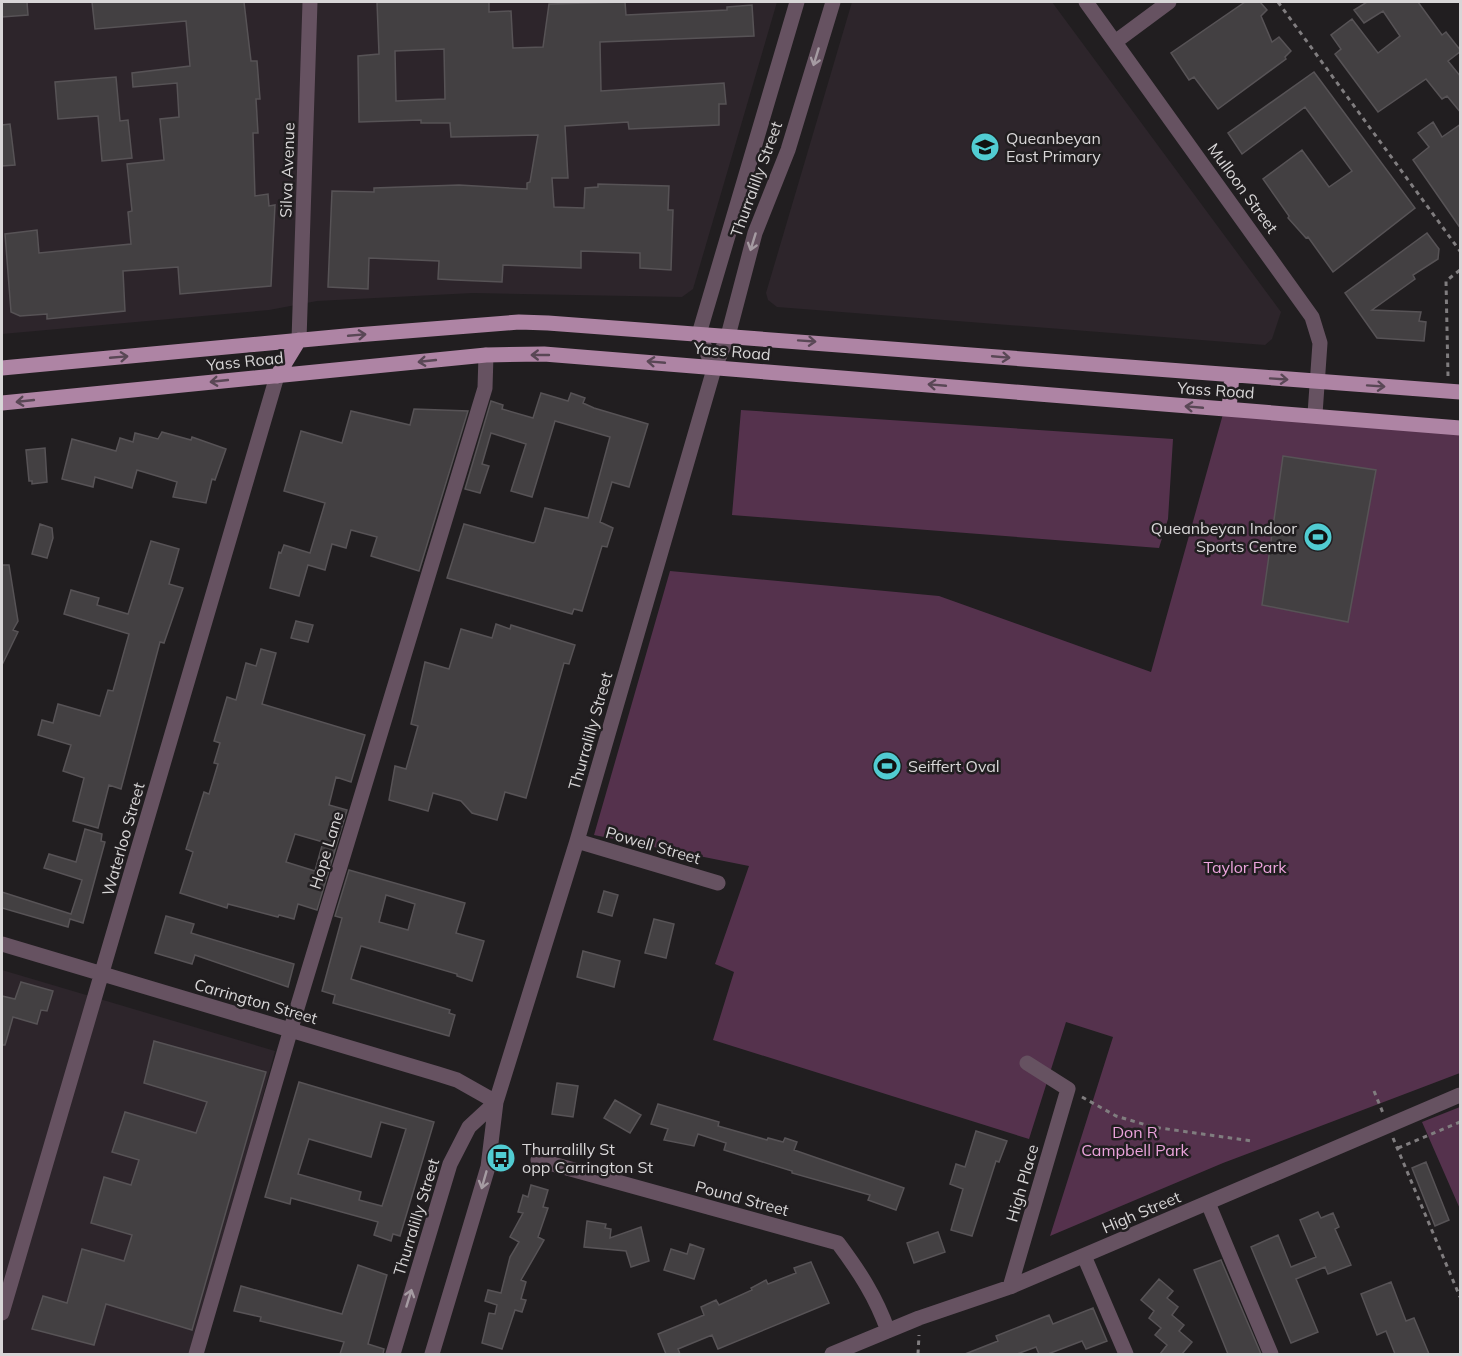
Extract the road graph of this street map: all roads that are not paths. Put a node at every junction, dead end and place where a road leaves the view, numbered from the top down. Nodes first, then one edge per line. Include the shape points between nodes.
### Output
1 (310, 2) edge
2 (797, 2) edge
3 (833, 2) edge
4 (1086, 2) edge
5 (1169, 2) edge
6 (1115, 42) junction
7 (699, 334) junction
8 (728, 336) junction
9 (299, 340) junction
10 (486, 355) junction
11 (2, 368) edge
12 (714, 369) junction
13 (1232, 375) junction
14 (277, 376) junction
15 (1318, 381) junction
16 (1455, 392) edge
17 (2, 403) edge
18 (1229, 410) junction
19 (1316, 414) junction
20 (1461, 428) edge
21 (577, 842) junction
22 (718, 883) dead end
23 (2, 944) edge
24 (102, 974) junction
25 (291, 1030) junction
26 (1027, 1062) dead end
27 (1461, 1095) edge
28 (496, 1102) junction
29 (538, 1160) dead end
30 (1209, 1203) junction
31 (1084, 1256) junction
32 (1010, 1287) junction
33 (2, 1313) edge
34 (888, 1331) junction
35 (196, 1354) edge
36 (393, 1354) edge
37 (432, 1354) edge
38 (832, 1354) edge
39 (1126, 1354) edge
40 (1270, 1354) edge

1 - 9 street, Silva Avenue
2 - 7 street, Thurralilly Street
3 -> 8 street, Thurralilly Street via 788,150 755,233
4 - 6 street, Mulloon Street
5 - 6 street
6 - 15 street, Mulloon Street via 1309,310 1319,337
7 - 8 main road, Yass Road
9 -> 7 main road, Yass Road via 519,322
7 - 12 street
8 - 12 street, Thurralilly Street
8 -> 13 main road, Yass Road
11 -> 9 main road, Yass Road
9 - 14 main road
12 -> 10 main road, Yass Road via 554,355
10 -> 14 main road, Yass Road
10 - 25 street, Hope Lane via 485,388
18 -> 12 main road, Yass Road
12 - 21 street, Thurralilly Street
13 -> 15 main road, Yass Road
13 - 18 main road
14 -> 17 main road, Yass Road
14 - 24 street, Waterloo Street
15 -> 16 main road, Yass Road
15 - 19 street, Mulloon Street
18 - 19 main road, Yass Road
19 - 20 main road, Yass Road
21 - 22 street, Powell Street
21 - 28 street, Thurralilly Street
23 - 24 street, Carrington Street
24 - 25 street, Carrington Street
24 - 33 street, Waterloo Street
25 - 28 street, Carrington Street via 448,1077
25 - 35 street, Hope Lane
26 - 32 street, High Place via 1068,1089
27 - 30 street, High Street
36 -> 28 street, Thurralilly Street via 450,1164 470,1127
28 -> 37 street, Thurralilly Street via 488,1167
29 - 34 street, Pound Street via 838,1243 866,1279
30 - 31 street, High Street
30 - 40 street
31 - 32 street, High Street
31 - 39 street
32 - 34 street, High Street
34 - 38 street, High Street

